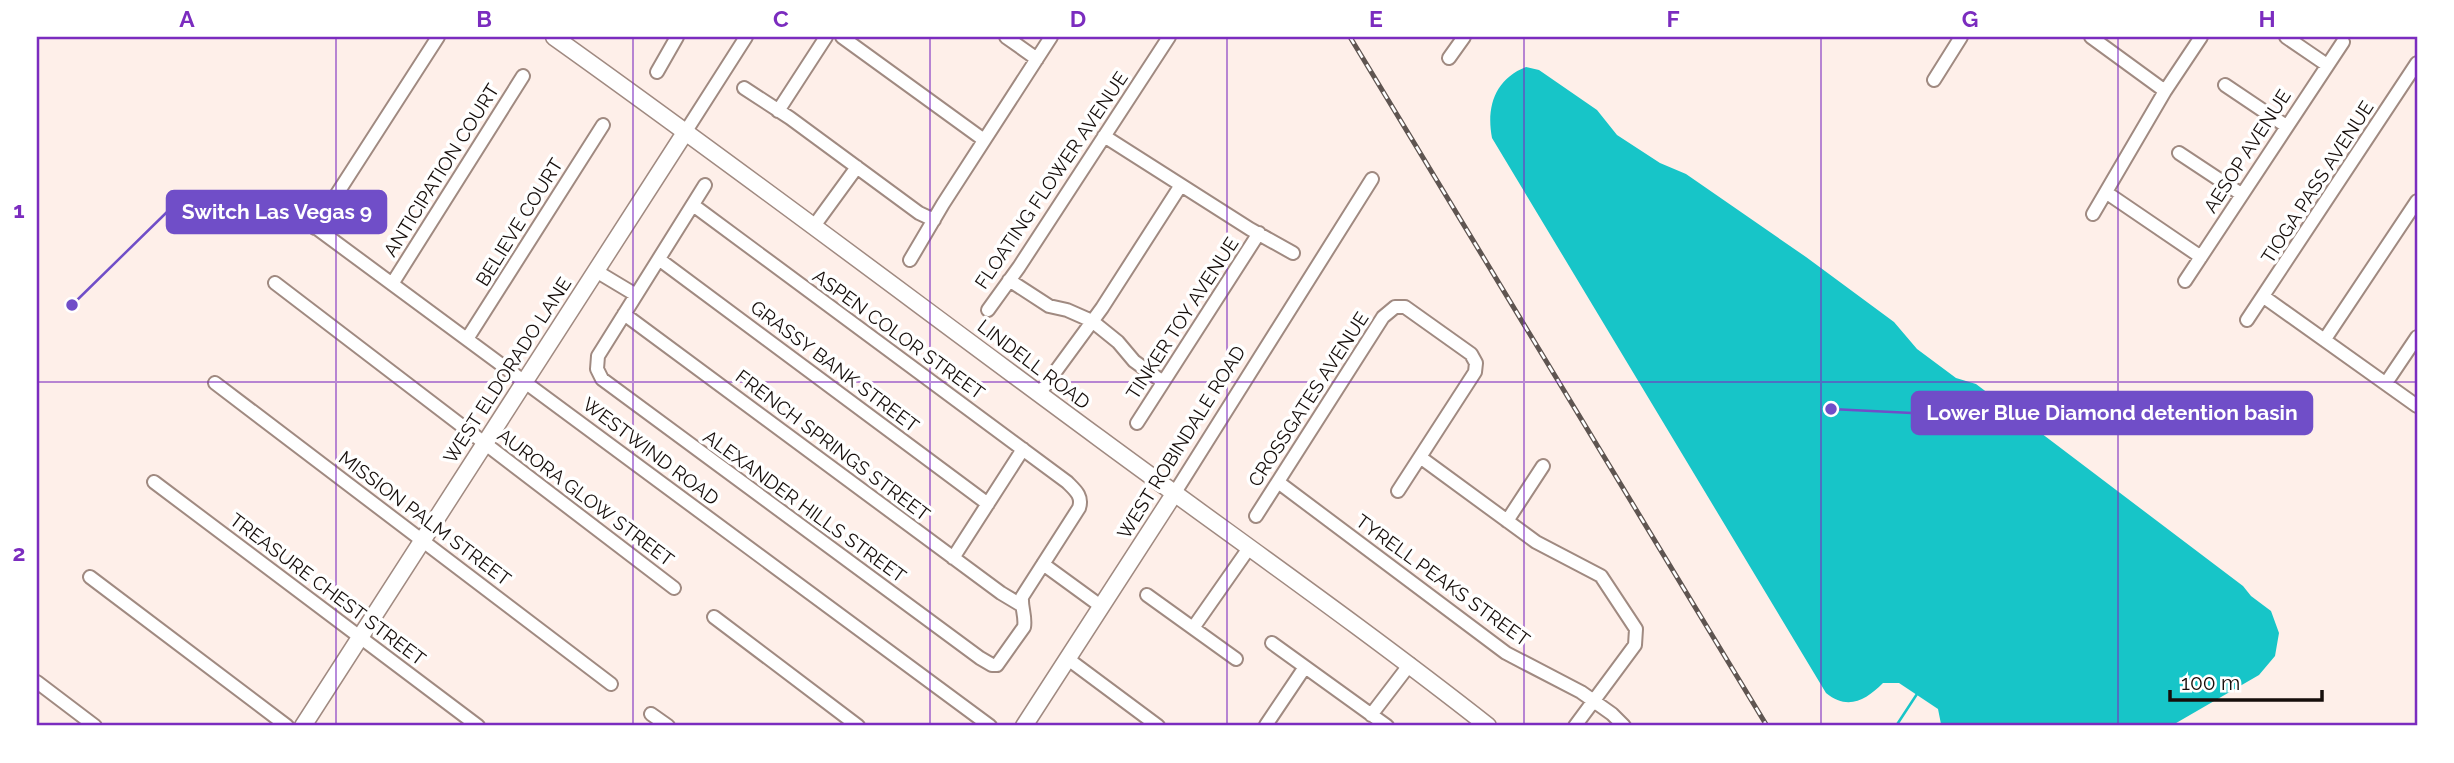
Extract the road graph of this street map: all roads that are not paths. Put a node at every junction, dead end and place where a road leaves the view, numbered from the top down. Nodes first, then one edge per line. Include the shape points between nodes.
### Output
1 (438, 37) edge
2 (554, 37) edge
3 (746, 37) edge
4 (825, 37) edge
5 (842, 37) edge
6 (1006, 37) edge
7 (1051, 37) edge
8 (1169, 37) edge
9 (1464, 37) edge
10 (1961, 37) edge
11 (2091, 37) edge
12 (2201, 37) edge
13 (2286, 37) edge
14 (671, 39) edge
15 (2343, 42) dead end
16 (1449, 58) dead end
17 (1037, 59) junction
18 (2417, 63) edge
19 (2327, 65) junction
20 (657, 72) dead end
21 (523, 76) dead end
22 (1934, 80) dead end
23 (2224, 85) dead end
24 (744, 88) dead end
25 (2165, 91) junction
26 (778, 111) junction
27 (603, 125) dead end
28 (2286, 126) junction
29 (686, 131) junction
30 (1104, 136) junction
31 (984, 140) junction
32 (2179, 153) dead end
33 (857, 167) junction
34 (1372, 179) dead end
35 (705, 185) dead end
36 (1181, 185) junction
37 (2107, 193) junction
38 (2241, 194) junction
39 (2417, 201) edge
40 (693, 205) junction
41 (288, 207) dead end
42 (2093, 214) dead end
43 (934, 220) junction
44 (814, 226) junction
45 (315, 228) junction
46 (1259, 233) junction
47 (1293, 253) dead end
48 (2201, 257) junction
49 (660, 260) junction
50 (910, 260) dead end
51 (596, 271) junction
52 (1009, 280) junction
53 (2185, 281) dead end
54 (275, 284) dead end
55 (392, 284) junction
56 (636, 295) junction
57 (2264, 297) junction
58 (988, 310) dead end
59 (624, 314) junction
60 (2247, 320) dead end
61 (1092, 321) junction
62 (2417, 337) edge
63 (467, 339) junction
64 (2325, 339) junction
65 (525, 381) junction
66 (215, 383) dead end
67 (1163, 383) junction
68 (2386, 383) junction
69 (1039, 394) junction
70 (2417, 406) edge
71 (1137, 423) dead end
72 (485, 444) junction
73 (1023, 449) junction
74 (1420, 457) junction
75 (1543, 466) dead end
76 (154, 482) dead end
77 (1278, 482) junction
78 (1398, 491) dead end
79 (1174, 494) junction
80 (988, 504) junction
81 (1256, 516) dead end
82 (1507, 521) junction
83 (422, 541) junction
84 (1249, 548) junction
85 (953, 558) junction
86 (1043, 564) junction
87 (90, 578) dead end
88 (674, 588) dead end
89 (1147, 595) dead end
90 (1021, 605) junction
91 (1102, 607) junction
92 (714, 617) dead end
93 (1193, 628) junction
94 (360, 637) junction
95 (1272, 643) dead end
96 (1068, 659) junction
97 (1236, 659) dead end
98 (1410, 664) junction
99 (1305, 667) junction
100 (37, 682) edge
101 (611, 684) dead end
102 (1594, 701) junction
103 (651, 713) dead end
104 (1371, 715) junction
105 (1266, 724) edge
106 (95, 726) edge
107 (287, 726) edge
108 (303, 726) edge
109 (478, 726) edge
110 (668, 726) edge
111 (858, 726) edge
112 (990, 726) edge
113 (1024, 726) edge
114 (1158, 726) edge
115 (1387, 726) edge
116 (1488, 726) edge
117 (1575, 726) edge
118 (1624, 726) edge

1 - 45 street
2 - 29 street, LINDELL ROAD
3 - 29 street, WEST ELDORADO LANE
4 - 26 street
5 - 31 street
6 - 17 street
7 - 17 street
8 - 30 street, FLOATING FLOWER AVENUE
9 - 16 street
10 - 22 street
11 - 25 street
12 - 25 street
13 - 19 street
14 - 20 street
15 - 19 street, AESOP AVENUE
17 - 31 street
18 - 57 street, TIOGA PASS AVENUE
19 - 28 street, AESOP AVENUE
21 - 55 street, ANTICIPATION COURT
23 - 28 street
24 - 26 street
25 - 37 street
26 - 33 street
27 - 63 street, BELIEVE COURT
28 - 38 street, AESOP AVENUE
29 - 44 street, LINDELL ROAD
29 - 51 street, WEST ELDORADO LANE
30 - 36 street
30 - 52 street, FLOATING FLOWER AVENUE
31 - 43 street
32 - 38 street
33 - 43 street
33 - 44 street
34 - 79 street, WEST ROBINDALE ROAD
35 - 40 street
36 - 46 street
36 - 61 street
37 - 42 street
37 - 48 street
38 - 48 street, AESOP AVENUE
39 - 64 street
40 - 49 street
40 - 73 street, ASPEN COLOR STREET
41 - 45 street, WESTWIND ROAD
43 - 50 street
44 - 69 street, LINDELL ROAD
45 - 55 street, WESTWIND ROAD
46 - 47 street
46 - 67 street, TINKER TOY AVENUE
48 - 53 street, AESOP AVENUE
49 - 56 street
49 - 80 street, GRASSY BANK STREET
51 - 56 street
51 - 65 street, WEST ELDORADO LANE
52 - 58 street, FLOATING FLOWER AVENUE
52 - 61 street via 1049,306
54 - 72 street, AURORA GLOW STREET
55 - 63 street, WESTWIND ROAD
56 - 59 street
57 - 60 street, TIOGA PASS AVENUE
57 - 64 street
59 - 85 street, FRENCH SPRINGS STREET
59 - 90 street, ALEXANDER HILLS STREET via 598,356 602,379 785,516 992,664 997,664 1024,627
61 - 67 street
61 - 69 street
62 - 68 street
63 - 65 street, WESTWIND ROAD
64 - 68 street
65 - 72 street, WEST ELDORADO LANE
65 - 112 street, WESTWIND ROAD
66 - 83 street, MISSION PALM STREET
67 - 71 street, TINKER TOY AVENUE
68 - 70 street
69 - 79 street, LINDELL ROAD
72 - 83 street, WEST ELDORADO LANE
72 - 88 street, AURORA GLOW STREET
73 - 80 street
73 - 86 street, ASPEN COLOR STREET via 1080,496 1079,508
74 - 77 street, CROSSGATES AVENUE via 1475,372 1476,363 1471,354 1405,307 1395,307 1383,317
74 - 78 street
74 - 82 street
75 - 82 street
76 - 94 street, TREASURE CHEST STREET
77 - 81 street, CROSSGATES AVENUE
77 - 102 street, TYRELL PEAKS STREET via 1506,653
79 - 84 street, LINDELL ROAD
79 - 91 street, WEST ROBINDALE ROAD
80 - 85 street
82 - 102 street via 1549,550 1601,576 1636,629 1636,645
83 - 94 street, WEST ELDORADO LANE
83 - 101 street, MISSION PALM STREET
84 - 93 street
84 - 98 street, LINDELL ROAD
85 - 90 street, FRENCH SPRINGS STREET
86 - 90 street
86 - 91 street
87 - 107 street
89 - 93 street
91 - 96 street, WEST ROBINDALE ROAD
92 - 111 street
93 - 97 street
94 - 108 street, WEST ELDORADO LANE
94 - 109 street, TREASURE CHEST STREET
95 - 99 street
96 - 113 street, WEST ROBINDALE ROAD
96 - 114 street
98 - 104 street
98 - 116 street, LINDELL ROAD
99 - 104 street
99 - 105 street
100 - 106 street
102 - 117 street
102 - 118 street, TYRELL PEAKS STREET
103 - 110 street
104 - 115 street

